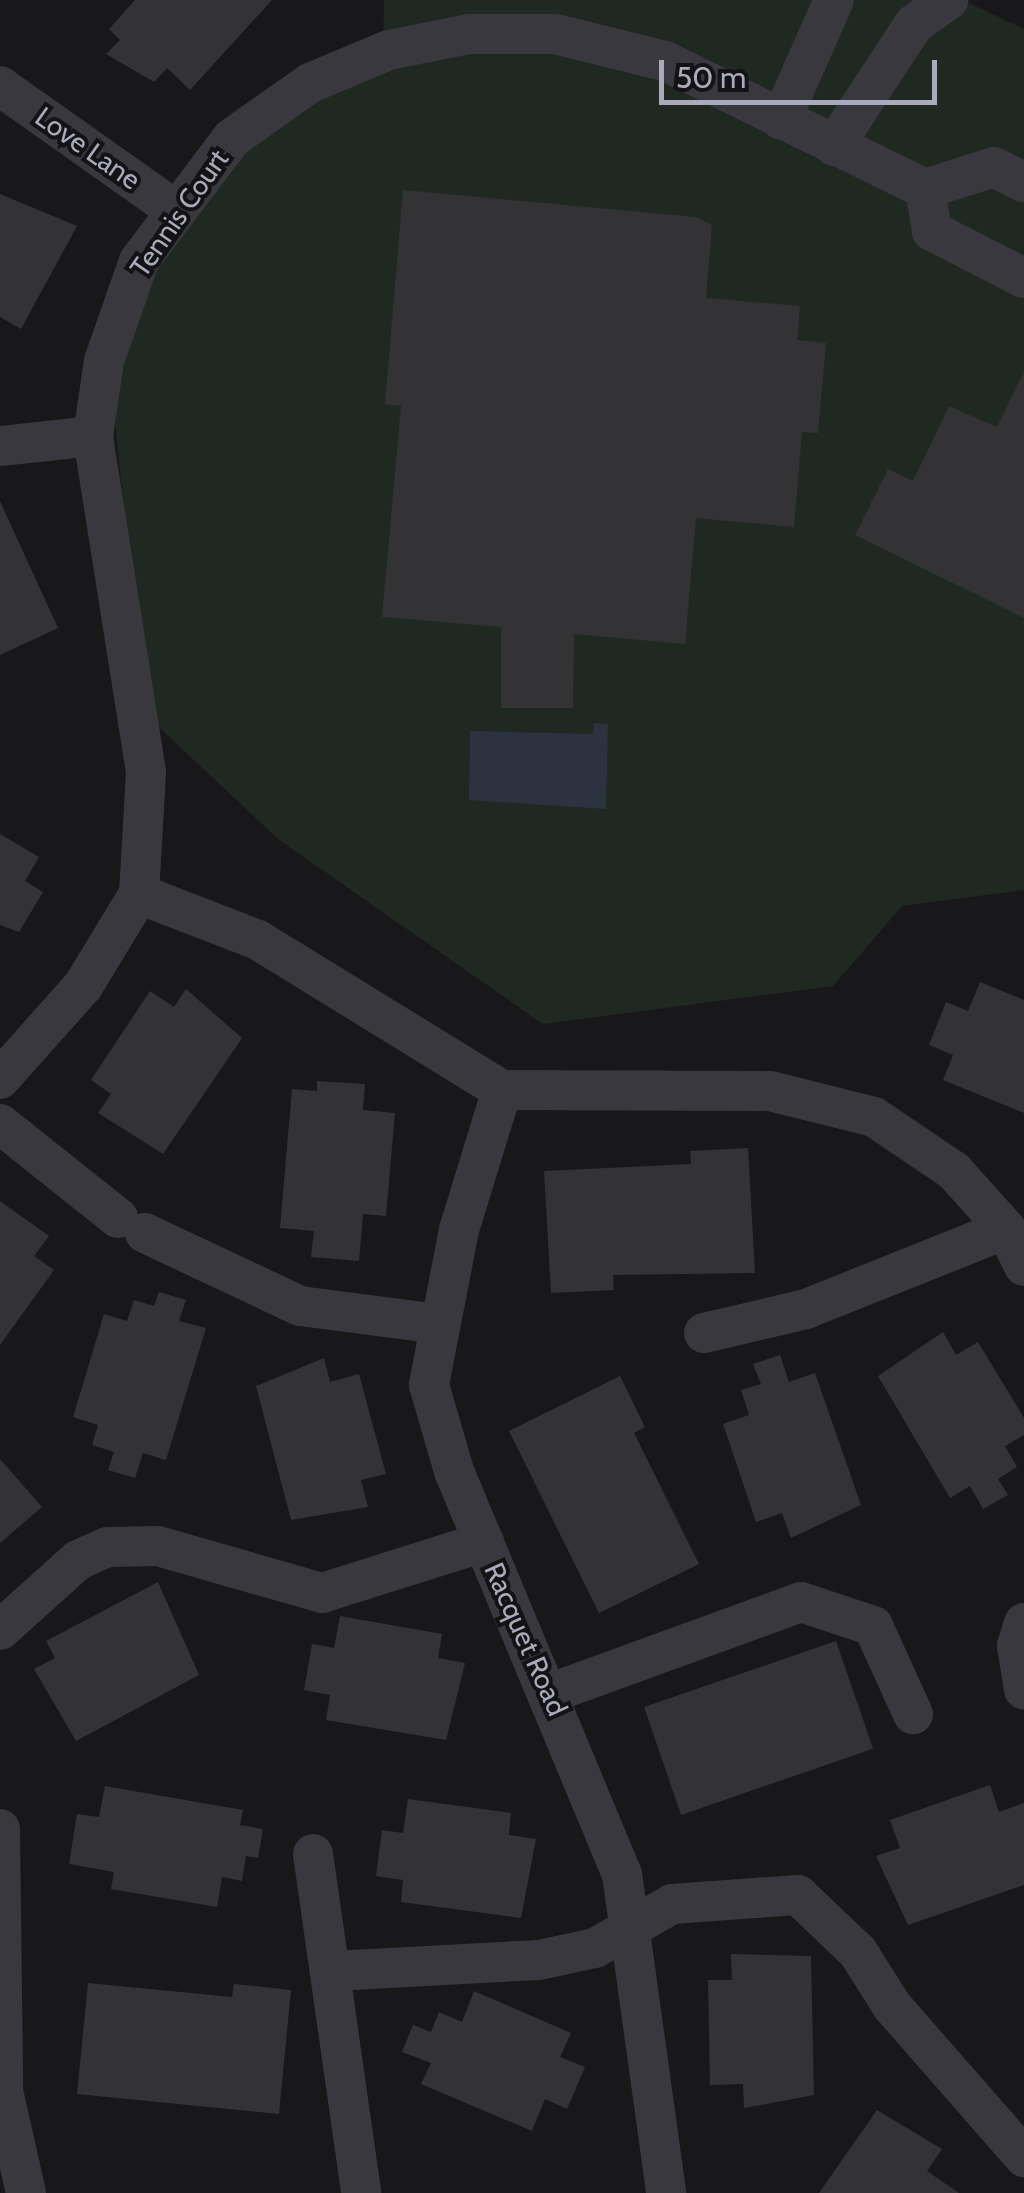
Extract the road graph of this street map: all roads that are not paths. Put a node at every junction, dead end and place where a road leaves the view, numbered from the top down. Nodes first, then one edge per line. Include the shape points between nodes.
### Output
1 (834, 0) edge
2 (948, 0) edge
3 (0, 86) edge
4 (781, 120) junction
5 (834, 146) junction
6 (1024, 182) edge
7 (925, 189) junction
8 (175, 210) junction
9 (1024, 278) edge
10 (93, 436) junction
11 (0, 446) edge
12 (139, 894) junction
13 (0, 1079) edge
14 (502, 1090) junction
15 (0, 1124) edge
16 (1006, 1229) junction
17 (1024, 1266) edge
18 (440, 1324) junction
19 (704, 1333) dead end
20 (484, 1542) junction
21 (1024, 1624) edge
22 (0, 1630) edge
23 (1024, 1689) edge
24 (551, 1693) junction
25 (913, 1714) dead end
26 (0, 1829) edge
27 (313, 1854) dead end
28 (633, 1926) junction
29 (334, 1970) junction
30 (1024, 2157) edge
31 (26, 2193) edge
32 (361, 2193) edge
33 (666, 2193) edge

1 - 4 street
2 - 5 street via 914,24
3 - 8 street, Love Lane
4 - 5 street, Tennis Court
4 - 8 street, Tennis Court via 665,61 588,38 428,40 351,64 278,102 219,151
5 - 7 street, Tennis Court
6 - 7 street via 994,167
7 - 9 street via 932,231
8 - 10 street, Tennis Court via 118,313
10 - 11 street
10 - 12 street, Tennis Court via 146,772
12 - 13 street, Tennis Court via 83,986
12 - 14 street via 258,940
14 - 16 street via 812,1096 914,1139
14 - 18 street, Racquet Road
15 - 18 street via 132,1226 300,1306
16 - 17 street
16 - 19 street via 806,1309
18 - 20 street, Racquet Road via 429,1385
20 - 22 street via 322,1593 158,1546 108,1547 78,1560
20 - 24 street, Racquet Road
21 - 23 street via 1017,1646
24 - 25 street via 801,1602 873,1626
24 - 28 street, Racquet Road via 607,1824
26 - 31 street via 3,2091
27 - 29 street
28 - 29 street via 595,1948 540,1960
28 - 30 street via 698,1898 798,1895 858,1952 892,2006
28 - 33 street, Racquet Road
29 - 32 street

